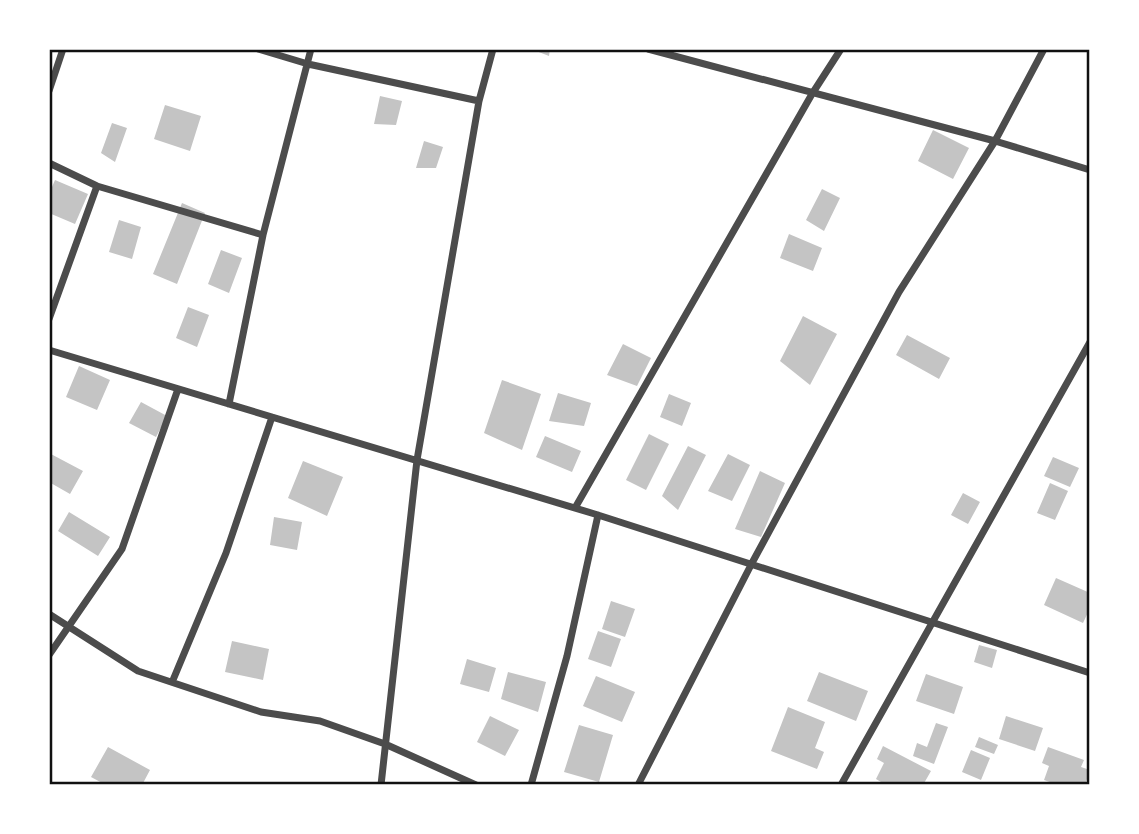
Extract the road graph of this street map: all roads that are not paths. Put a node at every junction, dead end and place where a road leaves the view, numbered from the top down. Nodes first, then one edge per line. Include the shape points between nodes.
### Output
1 (63, 49) edge
2 (258, 49) edge
3 (311, 49) edge
4 (493, 49) edge
5 (648, 49) edge
6 (683, 49) edge
7 (841, 49) edge
8 (1044, 49) edge
9 (681, 58) junction
10 (308, 64) junction
11 (49, 91) edge
12 (812, 93) junction
13 (479, 101) junction
14 (995, 141) junction
15 (49, 163) edge
16 (1090, 170) edge
17 (97, 187) junction
18 (263, 235) junction
19 (49, 319) edge
20 (1090, 342) edge
21 (49, 350) edge
22 (178, 389) junction
23 (229, 404) junction
24 (272, 416) junction
25 (417, 460) junction
26 (575, 508) junction
27 (598, 515) junction
28 (752, 562) junction
29 (49, 614) edge
30 (931, 622) junction
31 (69, 628) junction
32 (49, 655) edge
33 (1090, 673) edge
34 (173, 680) junction
35 (385, 744) junction
36 (381, 785) edge
37 (476, 785) edge
38 (531, 785) edge
39 (638, 785) edge
40 (841, 785) edge

1 - 11 street
2 - 10 street
3 - 10 street
4 - 13 street
5 - 9 street
6 - 9 street
7 - 12 street
8 - 14 street
9 - 12 street
10 - 13 street
10 - 18 street
12 - 14 street
12 - 26 street
13 - 25 street
14 - 16 street
14 - 28 street via 899,292
15 - 17 street
17 - 18 street
17 - 19 street
18 - 23 street
20 - 30 street
21 - 22 street
22 - 23 street
22 - 31 street via 121,549
23 - 24 street
24 - 25 street
24 - 34 street via 226,553
25 - 26 street
25 - 35 street
26 - 27 street
27 - 28 street
27 - 38 street via 567,656
28 - 30 street
28 - 39 street
29 - 31 street
30 - 33 street
30 - 40 street
31 - 32 street
31 - 34 street via 138,671
34 - 35 street via 261,712 320,721
35 - 36 street
35 - 37 street

